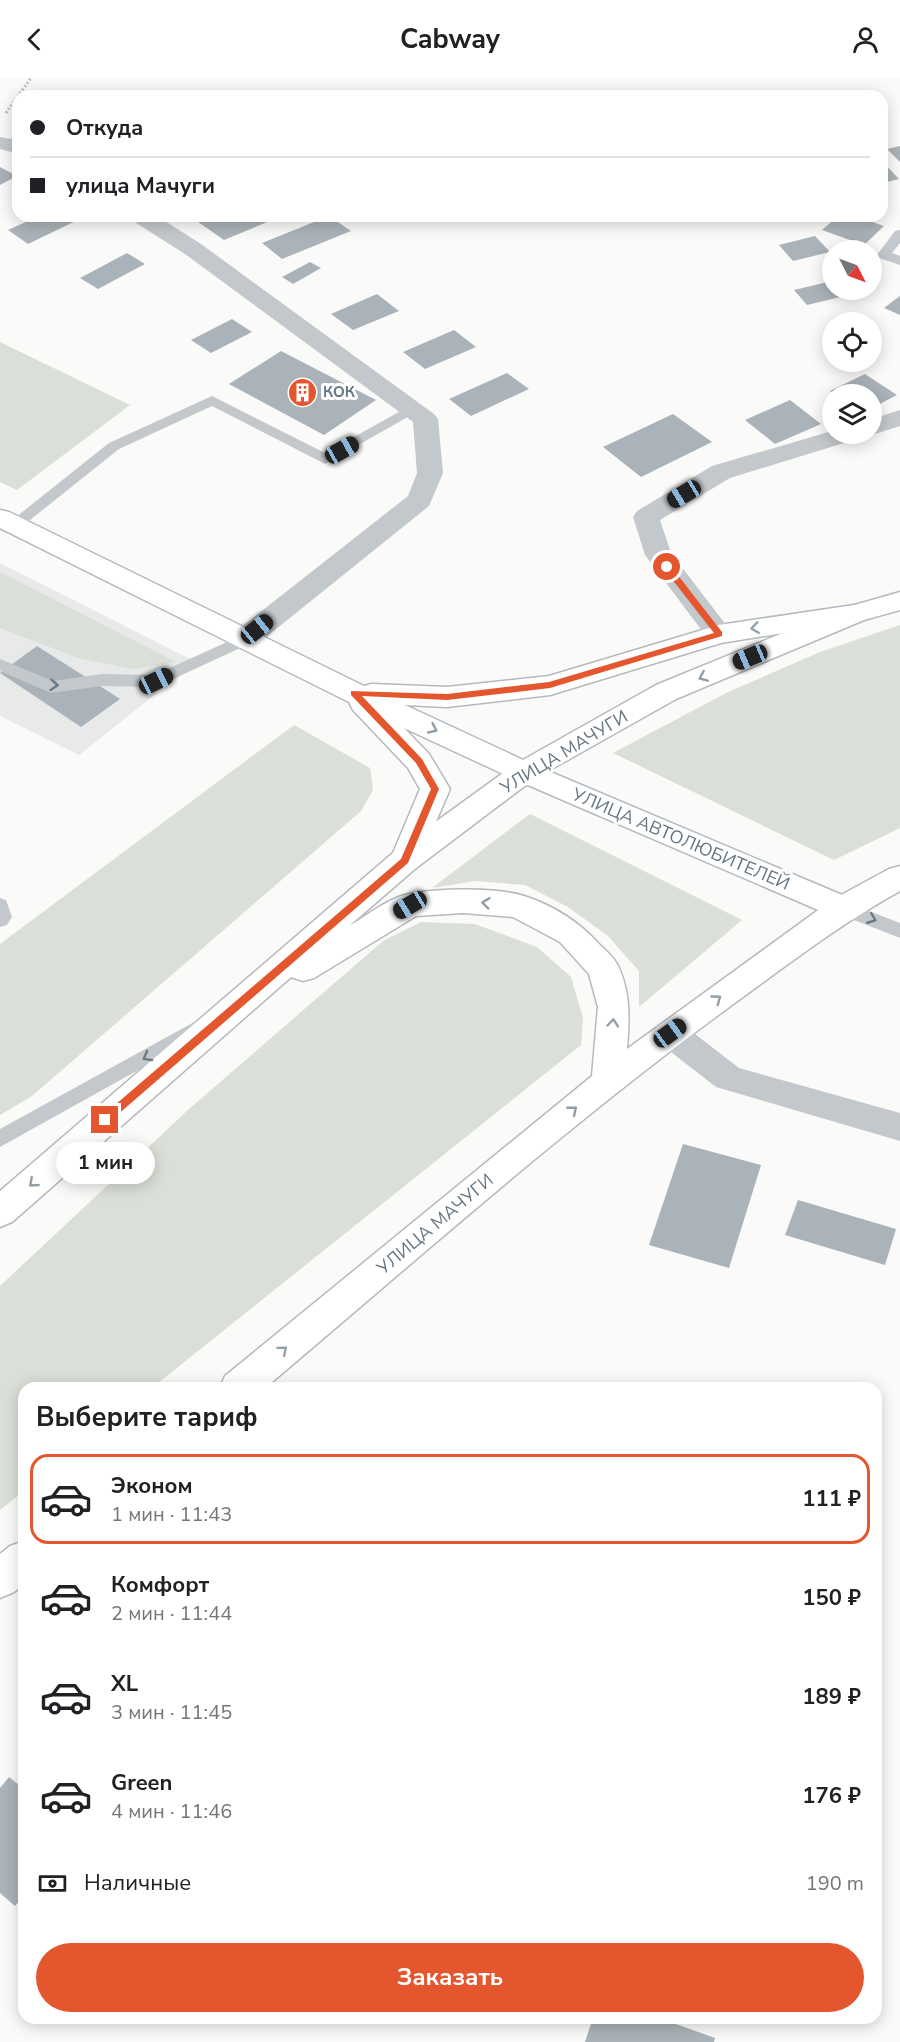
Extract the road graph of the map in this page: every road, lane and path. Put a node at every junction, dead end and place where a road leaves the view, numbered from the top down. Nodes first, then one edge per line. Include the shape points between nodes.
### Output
1 (12, 104) edge
2 (7, 145) edge
3 (150, 222) edge
4 (900, 234) edge
5 (900, 261) edge
6 (413, 410) junction
7 (900, 418) edge
8 (882, 424) edge
9 (822, 442) edge
10 (7, 522) edge
11 (900, 601) edge
12 (854, 614) junction
13 (719, 634) junction
14 (245, 639) junction
15 (0, 665) edge
16 (354, 693) junction
17 (524, 772) junction
18 (405, 860) junction
19 (900, 877) edge
20 (0, 905) edge
21 (843, 908) junction
22 (0, 920) edge
23 (900, 931) edge
24 (235, 1007) junction
25 (670, 1033) junction
26 (195, 1042) junction
27 (608, 1081) junction
28 (900, 1127) edge
29 (0, 1139) edge
30 (0, 1212) edge
31 (245, 1382) edge
32 (18, 1553) edge
33 (0, 1563) edge
34 (18, 1564) edge
35 (0, 1579) edge

1 - 2 path via 4,115
3 - 6 street
4 - 5 lane via 884,255
6 - 10 lane via 325,459 212,400 114,446
6 - 14 street via 425,419 430,473 420,500
7 - 8 street
9 - 13 street via 721,472 646,517 658,555
10 - 14 main road, УЛИЦА АВТОЛЮБИТЕЛЕЙ
11 - 12 main road, УЛИЦА МАЧУГИ
12 -> 13 main road
12 -> 17 main road, УЛИЦА МАЧУГИ via 666,692
13 - 16 main road via 550,685 447,697
15 -> 14 lane via 51,687 102,680 156,681
14 - 16 main road, УЛИЦА АВТОЛЮБИТЕЛЕЙ
16 -> 17 main road, УЛИЦА АВТОЛЮБИТЕЛЕЙ
16 - 18 main road via 419,761 435,789
17 - 18 main road, УЛИЦА МАЧУГИ
17 - 21 main road, УЛИЦА АВТОЛЮБИТЕЛЕЙ
18 - 24 main road, УЛИЦА МАЧУГИ
19 - 21 main road, УЛИЦА МАЧУГИ
20 - 22 lane
21 -> 23 lane
25 -> 21 main road, УЛИЦА МАЧУГИ
24 - 26 main road, УЛИЦА МАЧУГИ
24 -> 29 lane
25 - 27 main road, УЛИЦА МАЧУГИ
25 - 28 street via 728,1078
27 -> 26 main road via 614,1007 604,969 571,934 519,906 474,902 410,905 306,967
26 -> 30 main road, УЛИЦА МАЧУГИ
31 -> 27 main road, УЛИЦА МАЧУГИ
32 - 33 main road
34 - 35 main road

